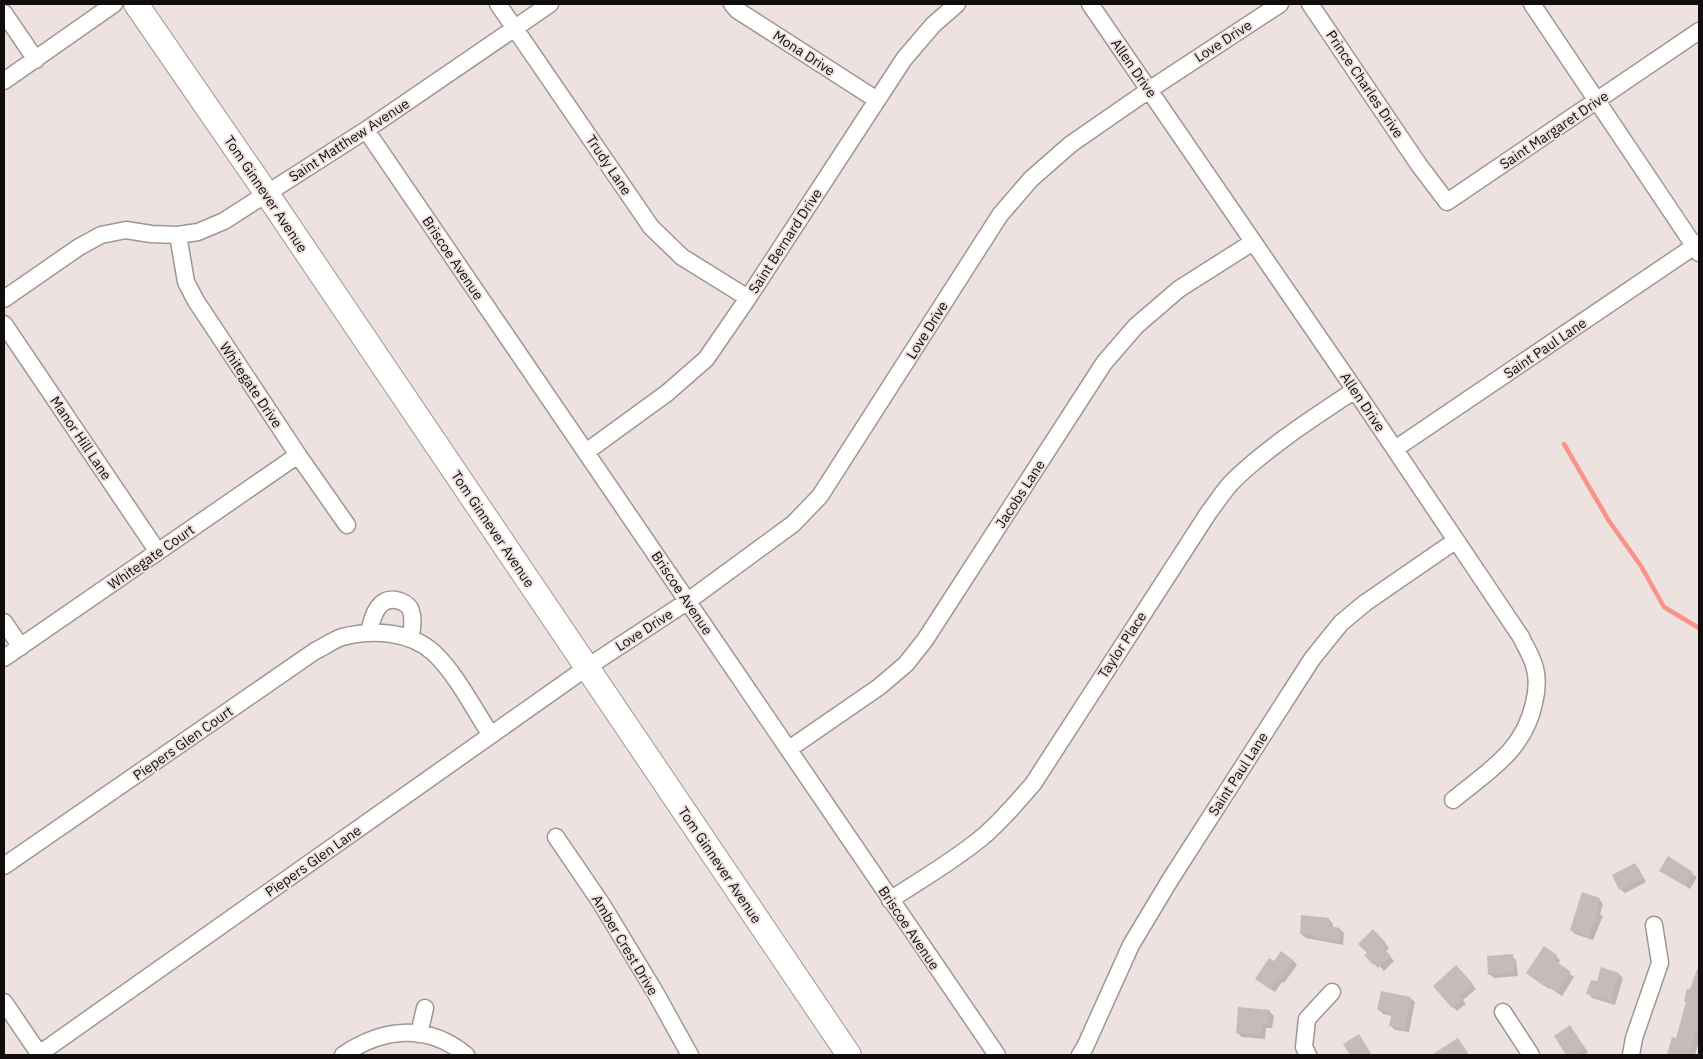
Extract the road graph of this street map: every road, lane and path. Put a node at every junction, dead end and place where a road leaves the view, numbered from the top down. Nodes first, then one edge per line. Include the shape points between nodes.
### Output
1 (114, 4) edge
2 (136, 4) edge
3 (498, 4) edge
4 (550, 4) edge
5 (732, 4) edge
6 (957, 4) edge
7 (1090, 4) edge
8 (1280, 4) edge
9 (1310, 4) edge
10 (1532, 4) edge
11 (4, 13) edge
12 (514, 28) junction
13 (1699, 31) edge
14 (36, 60) junction
15 (4, 82) edge
16 (1149, 90) junction
17 (877, 100) junction
18 (1598, 100) junction
19 (366, 130) junction
20 (1419, 165) joint
21 (267, 194) junction
22 (178, 235) junction
23 (1253, 242) junction
24 (1698, 247) edge
25 (748, 298) junction
26 (4, 299) edge
27 (4, 324) edge
28 (1354, 390) junction
29 (1395, 449) junction
30 (586, 452) junction
31 (298, 455) junction
32 (347, 525) dead end
33 (1456, 541) junction
34 (158, 552) junction
35 (688, 601) junction
36 (4, 622) edge
37 (369, 632) junction
38 (410, 639) junction
39 (21, 647) junction
40 (4, 658) edge
41 (586, 668) junction
42 (491, 735) junction
43 (789, 749) junction
44 (1453, 800) dead end
45 (556, 837) dead end
46 (4, 866) edge
47 (890, 900) junction
48 (1654, 925) dead end
49 (1332, 992) dead end
50 (4, 1002) edge
51 (425, 1008) dead end
52 (1503, 1012) dead end
53 (419, 1034) junction
54 (39, 1054) edge
55 (844, 1054) edge
56 (342, 1055) edge
57 (466, 1055) edge
58 (690, 1055) edge
59 (997, 1055) edge
60 (1080, 1055) edge
61 (1308, 1055) edge
62 (1531, 1055) edge
63 (1631, 1055) edge

1 - 14 street
2 - 21 main road, Tom Ginnever Avenue
3 - 12 street, Trudy Lane
4 - 12 street, Saint Matthew Avenue
5 - 17 street, Mona Drive
6 - 17 street, Saint Bernard Drive via 904,59
7 - 16 street, Allen Drive
8 - 16 street, Love Drive
9 - 20 street, Prince Charles Drive
10 - 18 street
11 - 14 street
12 - 19 street, Saint Matthew Avenue
12 - 25 street, Trudy Lane via 651,227 682,257
13 - 18 street, Saint Margaret Drive
14 - 15 street
16 - 23 street, Allen Drive
16 - 35 street, Love Drive via 1071,144 1031,179 996,222 820,496 793,524
17 - 25 street, Saint Bernard Drive
18 - 20 street, Saint Margaret Drive via 1447,202
18 - 24 street
19 - 21 street, Saint Matthew Avenue
19 - 30 street, Briscoe Avenue
21 - 22 street, Saint Matthew Avenue via 224,221 198,232
21 - 41 main road, Tom Ginnever Avenue
22 - 26 street, Saint Matthew Avenue via 126,230 101,235
22 - 31 street, Whitegate Drive via 186,282 196,301
23 - 28 street, Allen Drive
23 - 43 street, Jacobs Lane via 1179,289 1136,326 1104,363 925,640 906,664 879,688
24 - 29 street, Saint Paul Lane
25 - 30 street, Saint Bernard Drive via 706,359 667,393
27 - 34 street, Manor Hill Lane
28 - 29 street, Allen Drive
28 - 47 street, Taylor Place via 1304,423 1232,482 1209,512 1034,784 1006,815 955,858
29 - 33 street, Allen Drive
30 - 35 street, Briscoe Avenue
31 - 32 street, Whitegate Drive
31 - 34 street, Whitegate Court
33 - 44 street, Allen Drive via 1521,637 1535,666 1537,689 1522,737 1507,755
33 - 60 street, Saint Paul Lane via 1365,603 1341,623 1312,659 1131,945
34 - 39 street, Whitegate Court
35 - 41 street, Love Drive
35 - 43 street, Briscoe Avenue
36 - 39 street
37 - 38 street, Piepers Glen Court
37 - 38 street via 377,608 384,601 394,599 405,603 411,610
37 - 46 street, Piepers Glen Court via 340,638 315,651
38 - 42 street, Piepers Glen Court via 432,652 448,669
39 - 40 street, Whitegate Court
41 - 42 street, Piepers Glen Lane
41 - 55 main road, Tom Ginnever Avenue
42 - 54 street, Piepers Glen Lane
43 - 47 street, Briscoe Avenue
45 - 58 street, Amber Crest Drive via 601,903
47 - 59 street, Briscoe Avenue
48 - 63 street via 1660,963
49 - 61 street via 1307,1018 1304,1047
50 - 54 street
51 - 53 street
52 - 62 street
53 - 56 street via 391,1033 361,1043
53 - 57 street via 444,1041

